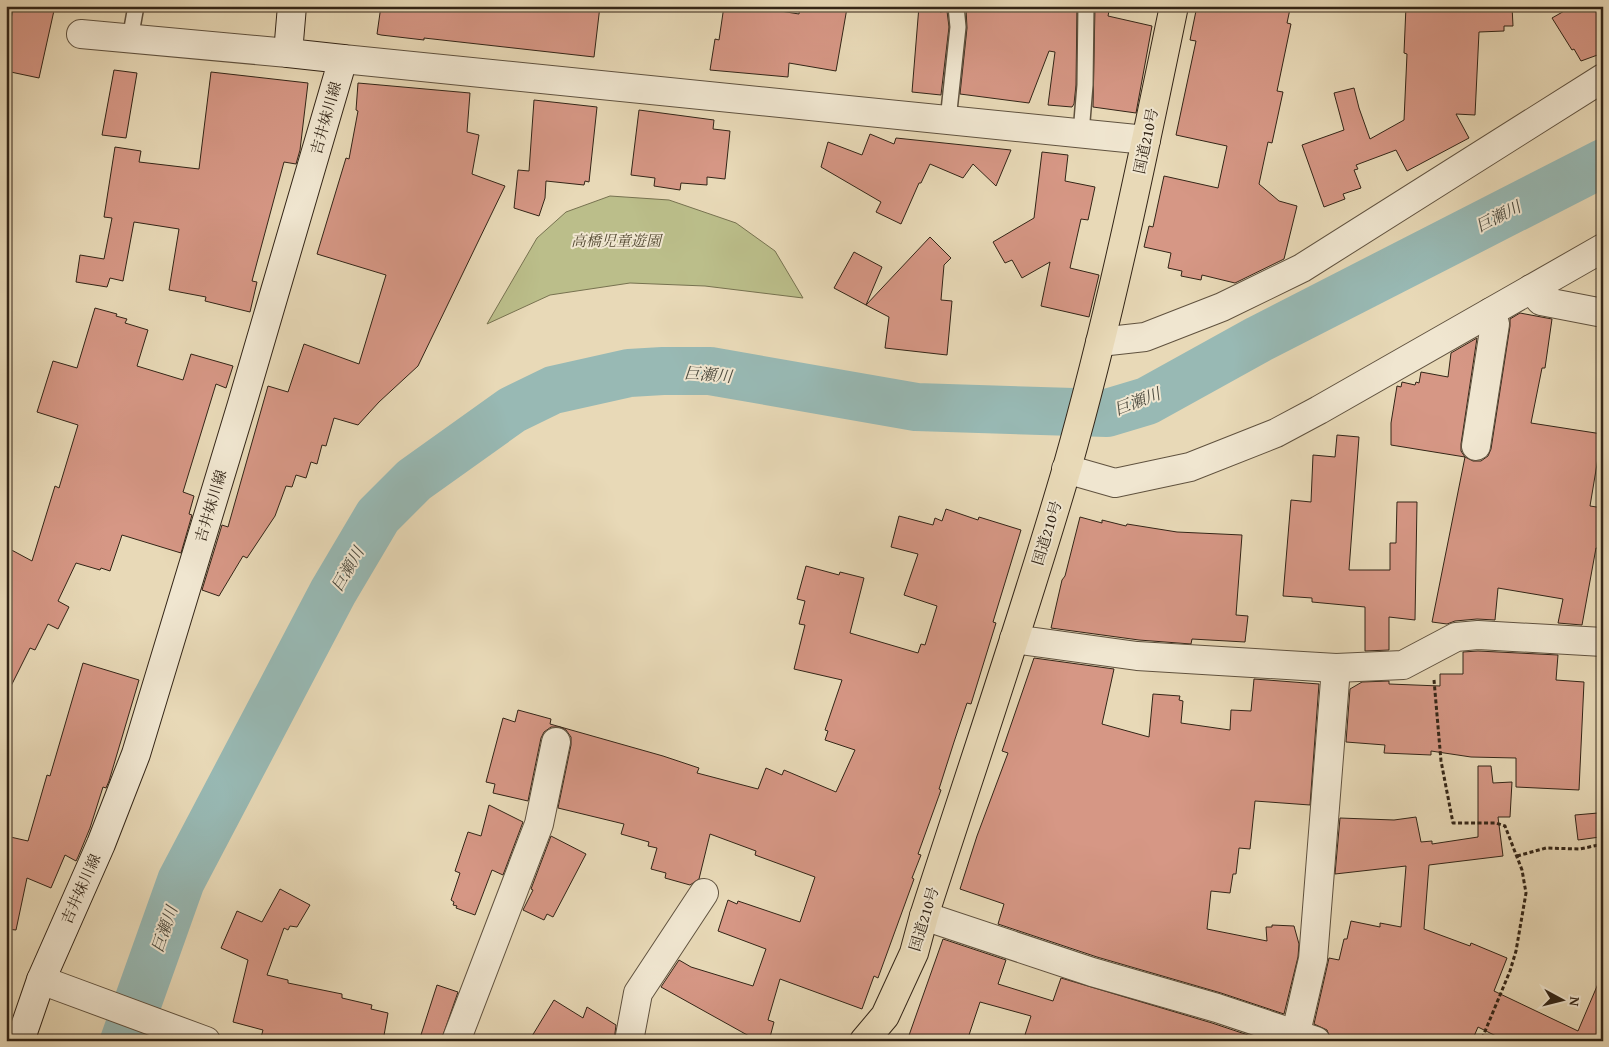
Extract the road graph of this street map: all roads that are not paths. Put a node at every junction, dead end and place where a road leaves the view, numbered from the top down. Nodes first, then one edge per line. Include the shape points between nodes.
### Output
1 (136, 6) edge
2 (292, 6) edge
3 (956, 6) edge
4 (1086, 6) edge
5 (1174, 6) edge
6 (81, 34) dead end
7 (130, 40) junction
8 (288, 53) junction
9 (343, 59) junction
10 (1603, 78) edge
11 (948, 120) junction
12 (1080, 133) junction
13 (1146, 140) junction
14 (1603, 248) edge
15 (1531, 289) junction
16 (1491, 312) junction
17 (1603, 313) edge
18 (1099, 349) junction
19 (1476, 446) dead end
20 (1066, 469) junction
21 (1014, 639) junction
22 (1603, 642) edge
23 (1336, 668) junction
24 (556, 742) dead end
25 (704, 893) dead end
26 (924, 916) junction
27 (47, 982) junction
28 (884, 1028) edge
29 (172, 1032) edge
30 (1302, 1038) edge
31 (20, 1041) edge
32 (206, 1041) edge
33 (456, 1041) edge
34 (629, 1041) edge
35 (864, 1041) edge

1 - 7 lane
2 - 8 street
3 - 11 lane via 958,27
4 - 12 lane via 1085,86
5 - 13 highway, 国道210号
6 - 7 street, 吉井妹川線
7 - 8 street, 吉井妹川線
8 - 9 street, 吉井妹川線
9 - 11 street
9 - 27 street, 吉井妹川線 via 136,754
10 - 18 street via 1302,268 1222,307 1145,337
11 - 12 street
12 - 13 street
13 - 18 highway, 国道210号
14 - 15 street
15 - 16 street
15 - 17 street via 1541,301
16 - 19 street via 1495,324
16 - 20 street via 1276,433 1190,466 1115,483
18 - 20 highway, 国道210号
20 - 21 highway, 国道210号
21 - 23 street via 1137,656
21 - 26 highway, 国道210号
22 - 23 street via 1478,635 1456,637 1404,666
23 - 30 street via 1313,958
24 - 33 street via 539,824
25 - 34 street via 638,993
26 - 28 highway, 国道210号 via 914,953
26 - 30 street
27 - 29 street
27 - 31 street, 吉井妹川線
28 - 35 highway, 国道210号
29 - 32 street

